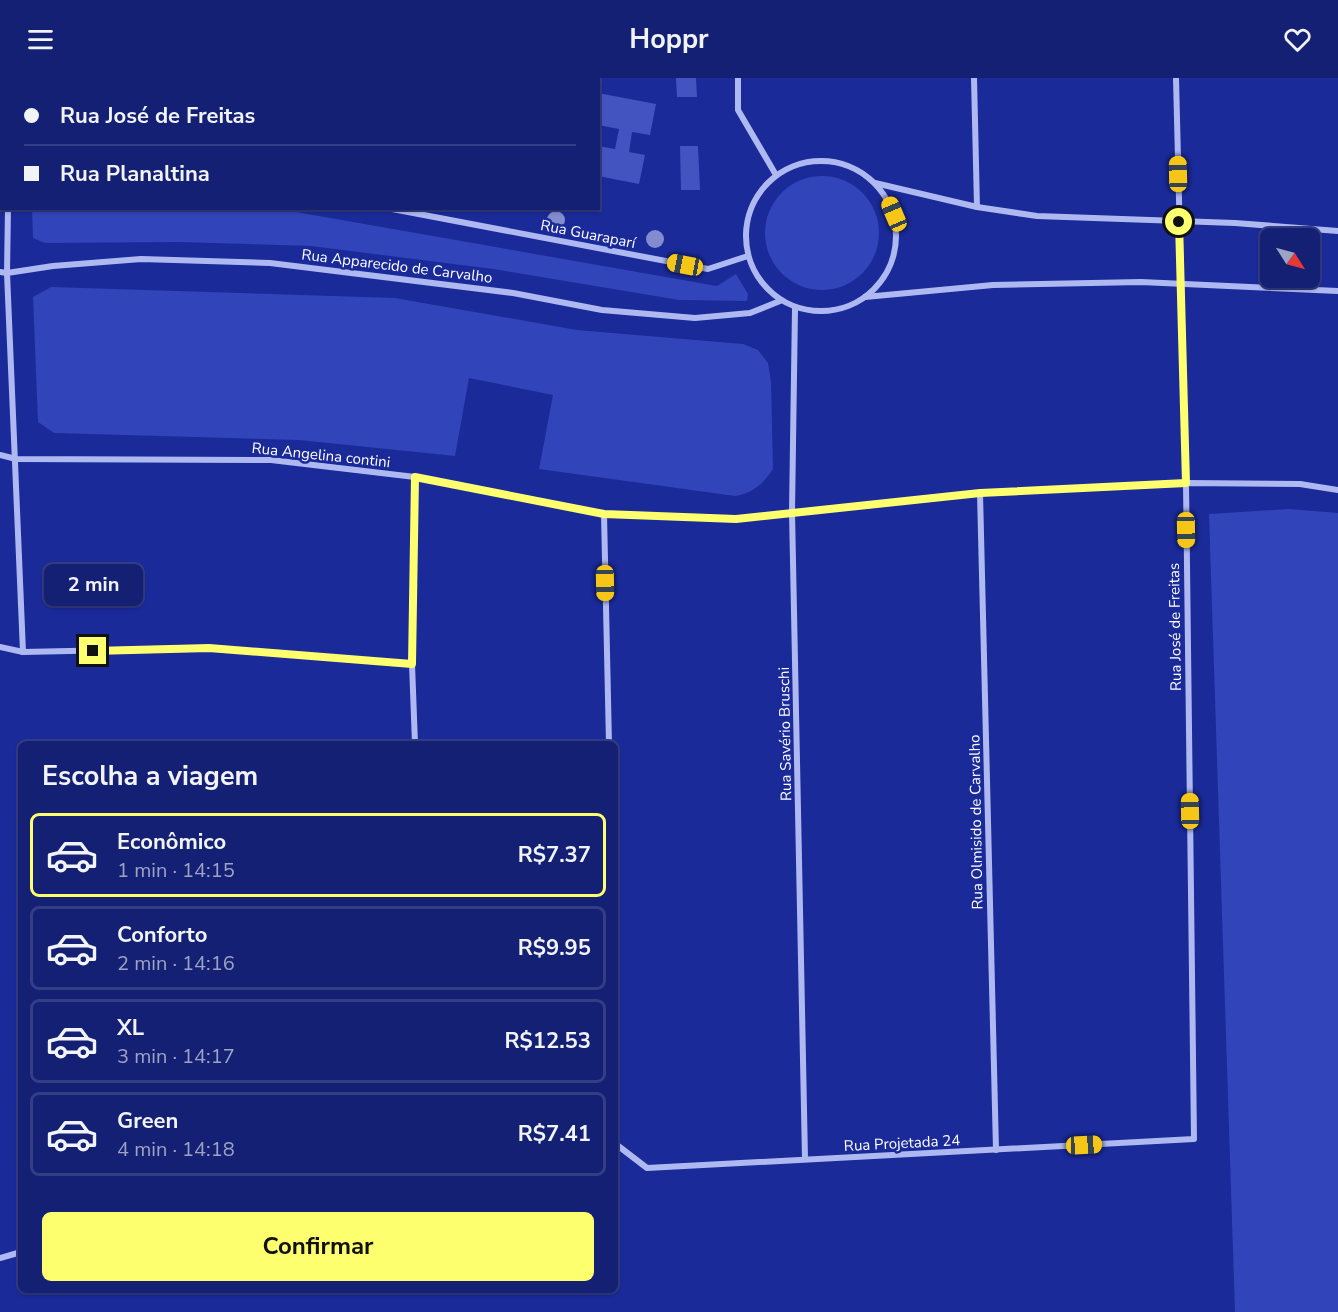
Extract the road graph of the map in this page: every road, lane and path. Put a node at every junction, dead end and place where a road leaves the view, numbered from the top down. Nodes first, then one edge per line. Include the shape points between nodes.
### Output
1 (738, 78) edge
2 (974, 78) edge
3 (1176, 78) edge
4 (776, 175) junction
5 (875, 183) junction
6 (977, 207) junction
7 (8, 210) edge
8 (398, 210) edge
9 (1179, 222) junction
10 (1338, 231) edge
11 (748, 256) junction
12 (4, 272) edge
13 (1181, 284) junction
14 (1338, 291) edge
15 (865, 298) junction
16 (780, 301) junction
17 (795, 308) junction
18 (0, 455) edge
19 (16, 459) junction
20 (415, 477) junction
21 (1186, 483) junction
22 (1338, 490) edge
23 (980, 493) junction
24 (792, 512) junction
25 (604, 514) junction
26 (0, 647) edge
27 (23, 652) junction
28 (412, 664) junction
29 (415, 741) edge
30 (609, 741) edge
31 (1194, 1139) joint
32 (618, 1146) edge
33 (996, 1150) junction
34 (806, 1159) junction
35 (18, 1253) edge
36 (0, 1258) edge

1 - 4 street via 738,110
2 - 6 street
3 - 9 street, Rua José de Freitas
4 - 5 street via 809,161 827,160 853,168
4 - 11 street via 749,212 745,234
5 - 6 street
5 - 15 street via 894,214 897,233 889,269
6 - 9 street via 1037,216
7 - 12 street
8 - 11 street, Rua Guaraparí via 708,269
9 - 10 street via 1236,222
9 - 13 street, Rua José de Freitas
11 - 16 street via 760,282
12 - 16 street, Rua Apparecido de Carvalho via 141,259 270,263 513,292 602,310 695,318 750,313
12 - 19 street
13 - 14 street
13 - 15 street via 993,285
13 - 21 street, Rua José de Freitas
15 - 17 street via 832,311
16 - 17 street
17 - 24 street, Rua Savério Bruschi
18 - 19 street, Rua Angelina contini
19 - 20 street, Rua Angelina contini via 272,460
19 - 27 street
20 - 25 street, Rua Angelina contini
20 - 28 street
21 - 22 street, Rua Angelina contini via 1300,484
21 - 23 street, Rua Angelina contini
21 - 31 street, Rua José de Freitas
23 - 24 street, Rua Angelina contini
23 - 33 street, Rua Olmisido de Carvalho
24 - 25 street, Rua Angelina contini via 736,519
24 - 34 street, Rua Savério Bruschi
25 - 30 street
26 - 27 street
27 - 28 street via 209,648
28 - 29 street
31 - 33 street, Rua Projetada 24
32 - 34 street, Rua Projetada 24 via 647,1168
33 - 34 street, Rua Projetada 24
35 - 36 street

